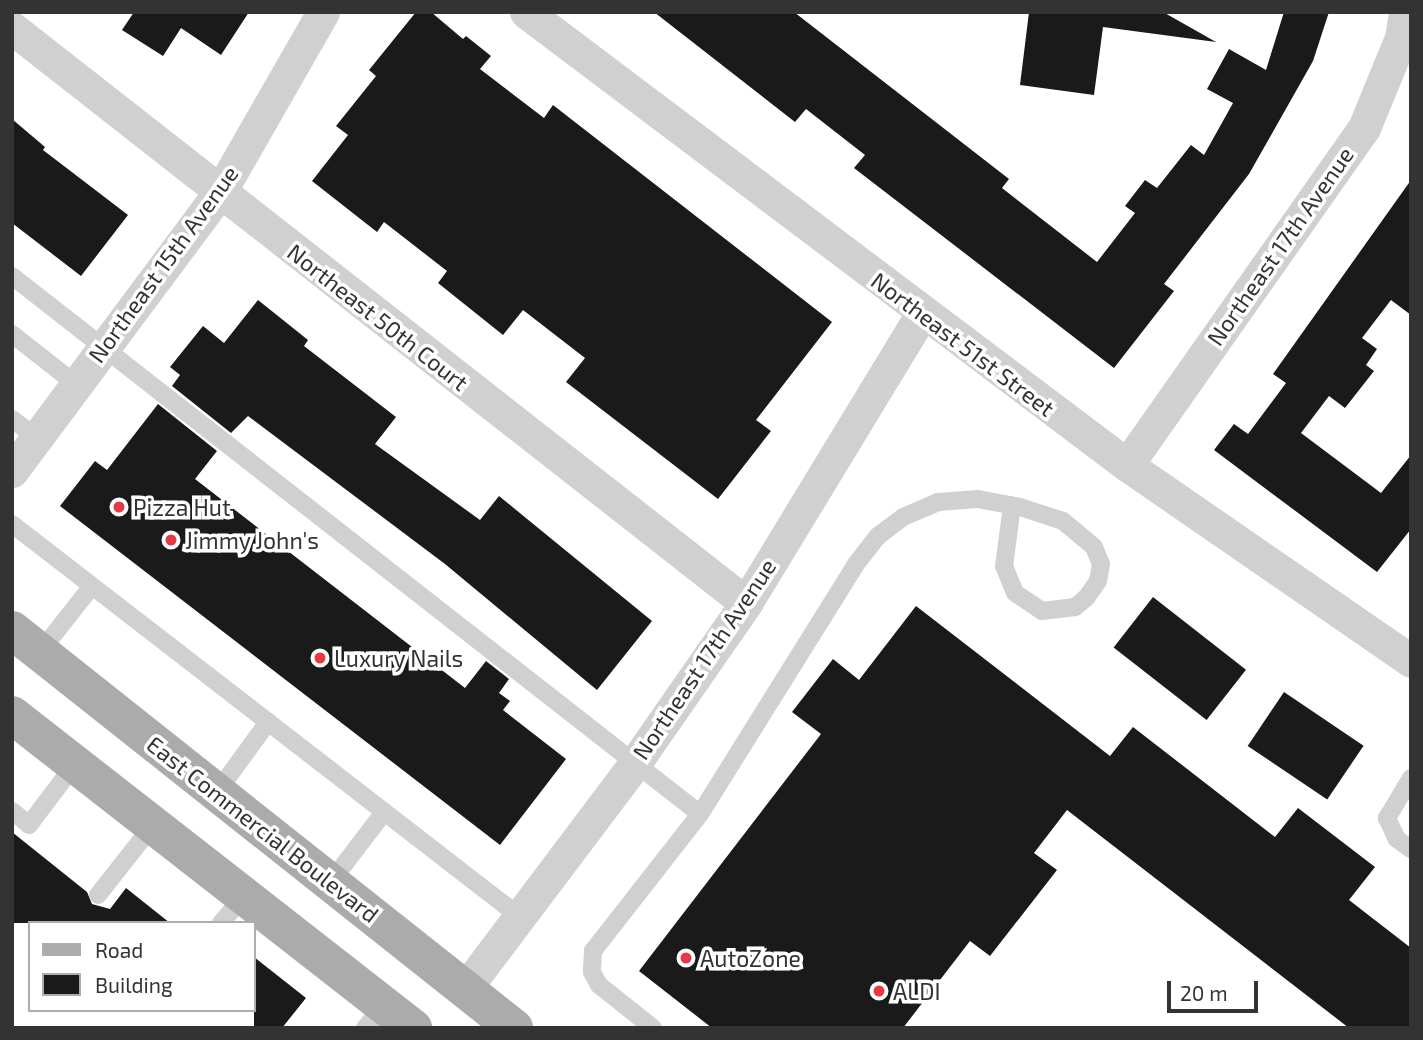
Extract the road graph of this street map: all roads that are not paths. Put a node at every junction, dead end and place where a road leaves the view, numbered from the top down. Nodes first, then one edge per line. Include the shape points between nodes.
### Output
1 (323, 12) edge
2 (526, 12) edge
3 (1405, 12) edge
4 (12, 28) edge
5 (220, 192) junction
6 (12, 275) edge
7 (921, 315) junction
8 (12, 334) edge
9 (104, 347) junction
10 (77, 385) junction
11 (24, 428) edge
12 (1127, 465) junction
13 (12, 471) edge
14 (1012, 506) junction
15 (12, 524) edge
16 (92, 586) junction
17 (746, 604) junction
18 (26, 641) edge
19 (1411, 661) edge
20 (12, 717) edge
21 (268, 722) junction
22 (635, 763) junction
23 (75, 764) junction
24 (1411, 778) edge
25 (217, 792) junction
26 (12, 811) edge
27 (384, 813) junction
28 (700, 814) junction
29 (153, 825) junction
30 (1411, 849) edge
31 (330, 883) junction
32 (98, 895) dead end
33 (233, 909) edge
34 (519, 916) junction
35 (249, 921) edge
36 (256, 926) edge
37 (465, 989) junction
38 (374, 1016) edge
39 (413, 1028) edge
40 (514, 1028) edge
41 (653, 1028) edge

1 - 5 street, Northeast 15th Avenue
2 - 7 street, Northeast 51st Street
3 - 12 street, Northeast 17th Avenue via 1401,38 1364,128
4 - 5 street, Northeast 50th Court
5 - 9 street, Northeast 15th Avenue
5 - 17 street, Northeast 50th Court
6 - 9 lane
7 - 12 street, Northeast 51st Street
7 - 17 street, Northeast 17th Avenue
8 - 10 lane
9 - 10 street, Northeast 15th Avenue
9 - 22 lane
10 - 11 street, Northeast 15th Avenue
11 - 13 street, Northeast 15th Avenue
12 - 19 street, Northeast 51st Street
14 - 14 lane via 1063,521 1094,547 1101,564 1098,581 1075,607 1042,611 1006,582 1004,549
14 - 28 lane via 978,499 938,502 903,517 878,537 824,611
15 - 16 lane
16 - 18 lane
16 - 21 lane
17 - 22 street, Northeast 17th Avenue
18 - 25 main road, East Commercial Boulevard
20 - 23 main road
21 - 25 lane
21 - 27 lane
22 - 28 lane
22 - 34 street, Northeast 17th Avenue
23 - 26 lane via 29,825
23 - 29 main road
24 - 30 lane via 1387,818 1397,839
25 - 31 main road, East Commercial Boulevard
27 - 31 lane
27 - 34 lane
28 - 41 lane via 593,951 592,972 599,985
29 - 32 lane
29 - 33 main road
31 - 37 main road, East Commercial Boulevard
33 - 35 main road
34 - 37 street, Northeast 17th Avenue
36 - 38 main road
37 - 40 main road, East Commercial Boulevard
38 - 39 main road

